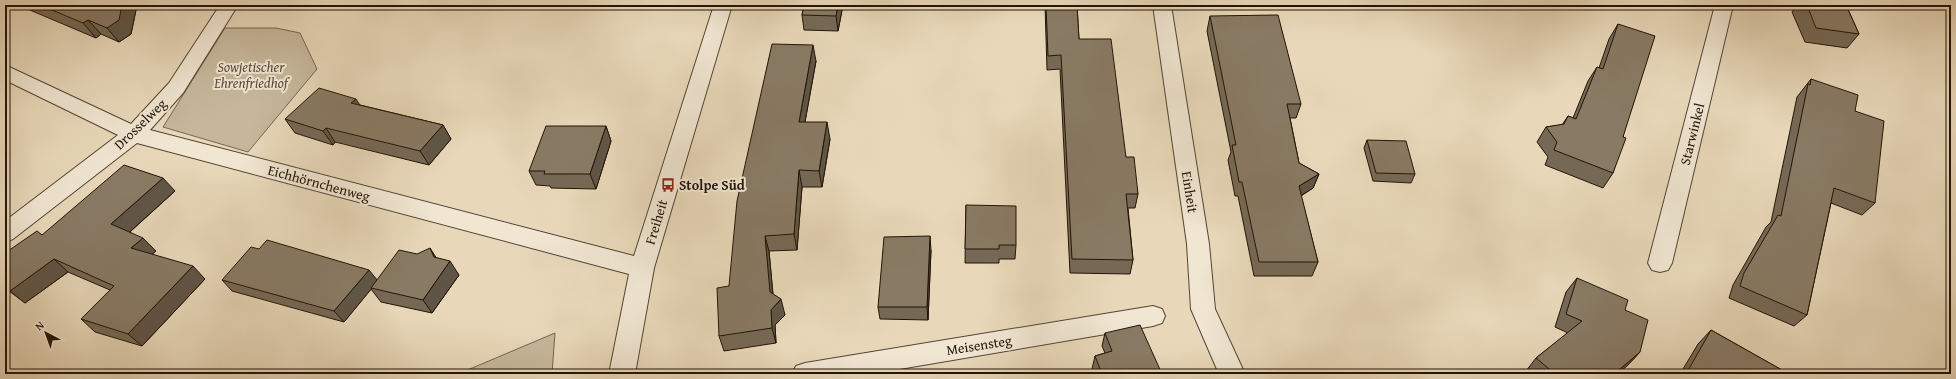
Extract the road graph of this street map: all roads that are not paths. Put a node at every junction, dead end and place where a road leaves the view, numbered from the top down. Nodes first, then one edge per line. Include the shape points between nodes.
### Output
1 (230, 5) edge
2 (723, 5) edge
3 (1162, 5) edge
4 (1724, 5) edge
5 (5, 72) edge
6 (134, 134) junction
7 (5, 233) edge
8 (1660, 263) dead end
9 (642, 268) junction
10 (1154, 316) dead end
11 (622, 374) edge
12 (805, 374) edge
13 (1232, 374) edge

1 - 6 street, Drosselweg via 176,88
2 - 9 street, Freiheit
3 - 13 street, Einheit via 1198,244 1203,309
4 - 8 street, Starwinkel
5 - 6 street, Eichhörnchenweg
6 - 7 street, Drosselweg
6 - 9 street, Eichhörnchenweg
9 - 11 street, Freiheit
10 - 12 street, Meisensteg

